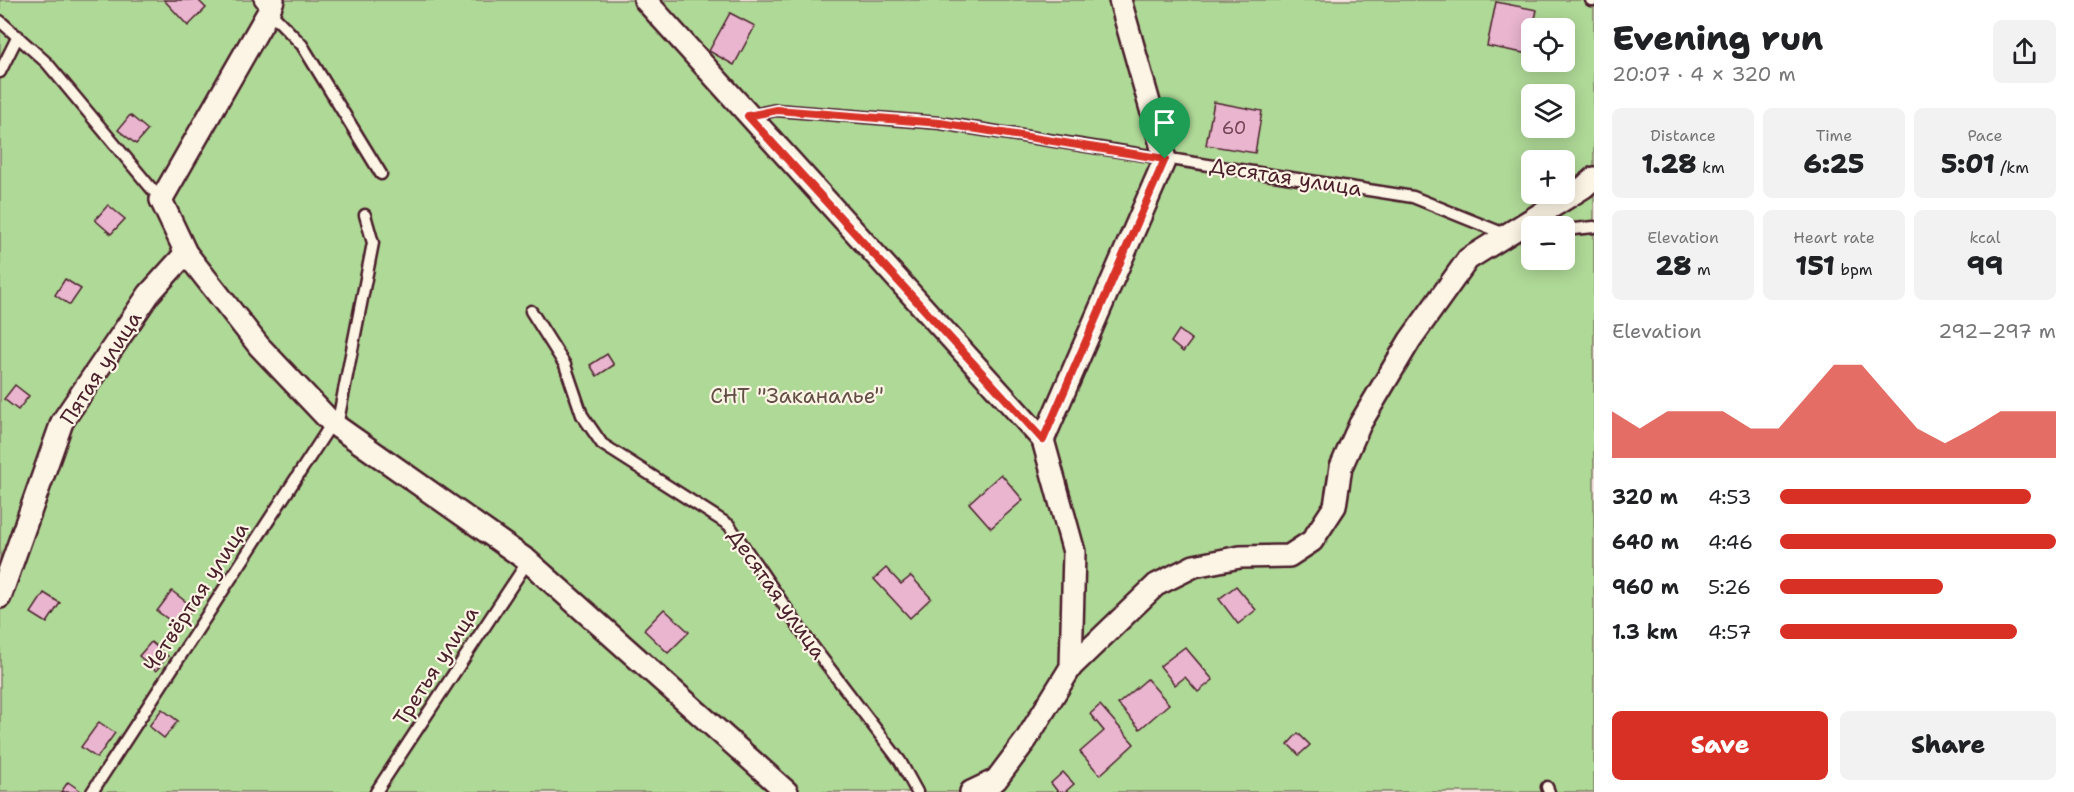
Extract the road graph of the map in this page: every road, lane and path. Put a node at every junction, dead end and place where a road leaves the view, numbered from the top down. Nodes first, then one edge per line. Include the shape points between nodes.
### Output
1 (645, 0) edge
2 (1120, 0) edge
3 (267, 4) edge
4 (0, 21) edge
5 (18, 36) junction
6 (0, 72) edge
7 (748, 116) junction
8 (1165, 159) junction
9 (381, 174) dead end
10 (1594, 178) edge
11 (161, 200) junction
12 (365, 215) dead end
13 (1594, 227) edge
14 (1575, 229) edge
15 (1521, 234) edge
16 (1507, 235) junction
17 (186, 252) junction
18 (531, 311) dead end
19 (335, 424) junction
20 (1043, 440) junction
21 (528, 561) junction
22 (0, 597) edge
23 (1071, 667) junction
24 (1001, 786) edge
25 (92, 792) edge
26 (376, 792) edge
27 (787, 792) edge
28 (917, 792) edge
29 (971, 792) edge

1 - 7 street
2 - 8 street
3 - 9 lane via 302,45
3 - 11 street
4 - 5 lane
5 - 6 lane
5 - 11 lane via 47,63
7 - 8 lane, Десятая улица via 777,110 940,123
7 - 20 street
8 - 16 lane, Десятая улица via 1413,197
8 - 20 street
10 - 16 street
11 - 17 street
12 - 19 lane via 373,243
13 - 14 lane
15 - 16 lane, Десятая улица
16 - 23 street via 1468,259 1410,340 1360,424 1341,467 1335,506 1312,541 1289,556 1240,557 1194,566 1156,585
17 - 19 street via 259,346
17 - 22 street, Пятая улица via 148,294 62,422
18 - 28 lane, Десятая улица via 565,365 582,415 602,444 729,525 808,640 900,761
19 - 21 street
19 - 25 lane, Четвёртая улица
20 - 23 street via 1074,552
21 - 26 lane, Третья улица
21 - 27 street
23 - 24 street
24 - 29 street

